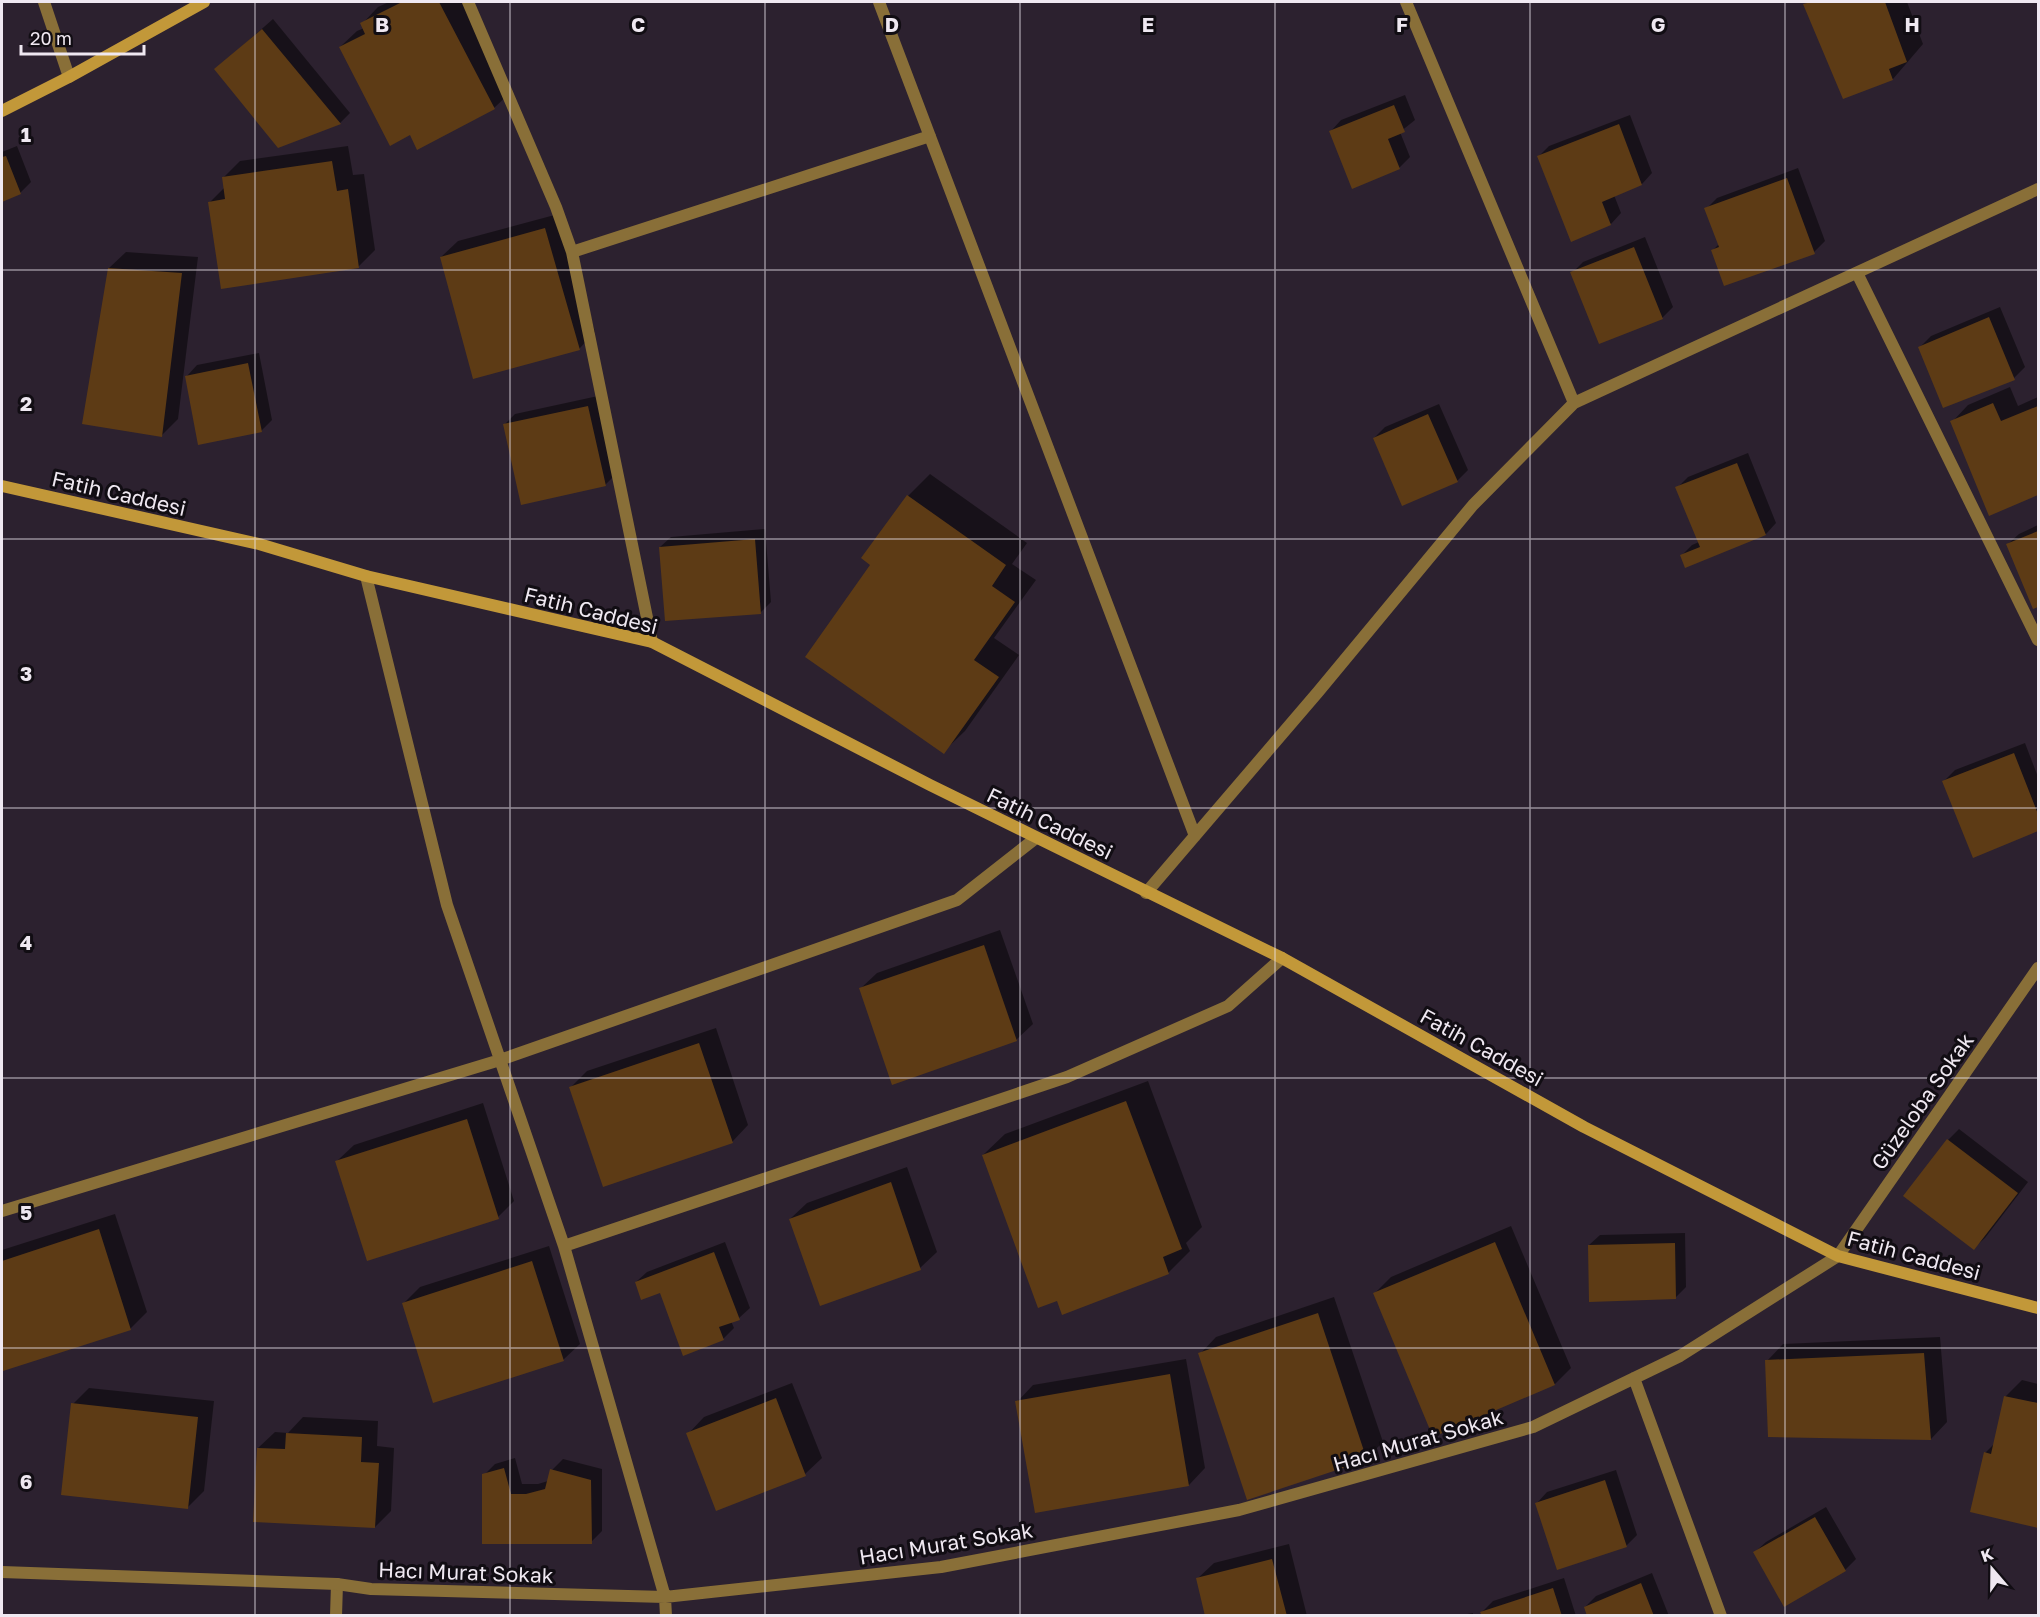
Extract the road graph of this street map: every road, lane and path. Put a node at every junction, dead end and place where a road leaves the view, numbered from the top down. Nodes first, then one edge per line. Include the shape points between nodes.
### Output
1 (44, 2) edge
2 (204, 2) edge
3 (468, 2) edge
4 (879, 2) edge
5 (1406, 2) edge
6 (69, 77) junction
7 (2, 111) edge
8 (930, 136) junction
9 (2038, 189) edge
10 (572, 252) junction
11 (1857, 273) junction
12 (1574, 404) junction
13 (2, 486) edge
14 (366, 576) junction
15 (2038, 640) edge
16 (652, 642) junction
17 (1195, 836) junction
18 (1036, 838) junction
19 (1146, 892) junction
20 (1282, 958) junction
21 (2038, 968) edge
22 (500, 1060) junction
23 (2, 1211) edge
24 (564, 1246) junction
25 (1838, 1256) junction
26 (2038, 1308) edge
27 (1635, 1378) junction
28 (2, 1572) edge
29 (337, 1584) junction
30 (665, 1597) junction
31 (336, 1616) edge
32 (666, 1616) edge
33 (1721, 1616) edge

1 - 6 street
2 - 6 street
3 - 10 street
4 - 8 street
5 - 12 street
6 - 7 street
8 - 10 street
8 - 17 street
9 - 11 street
10 - 16 street
11 - 12 street
11 - 15 street
12 - 17 street via 1473,504
13 - 14 street, Fatih Caddesi via 259,544
14 - 16 street, Fatih Caddesi
14 - 22 street via 447,905
16 - 18 street, Fatih Caddesi
17 - 19 street
18 - 19 street, Fatih Caddesi
18 - 22 street via 957,900
19 - 20 street, Fatih Caddesi
20 - 24 street via 1228,1006 1067,1077
20 - 25 street, Fatih Caddesi via 1584,1127
21 - 25 street, Güzeloba Sokak
22 - 23 street
22 - 24 street
24 - 30 street
25 - 26 street, Fatih Caddesi
25 - 27 street, Hacı Murat Sokak via 1680,1356
27 - 30 street, Hacı Murat Sokak via 1533,1427 1239,1510 941,1567
27 - 33 street
28 - 29 street, Hacı Murat Sokak
29 - 30 street, Hacı Murat Sokak
29 - 31 street
30 - 32 street

